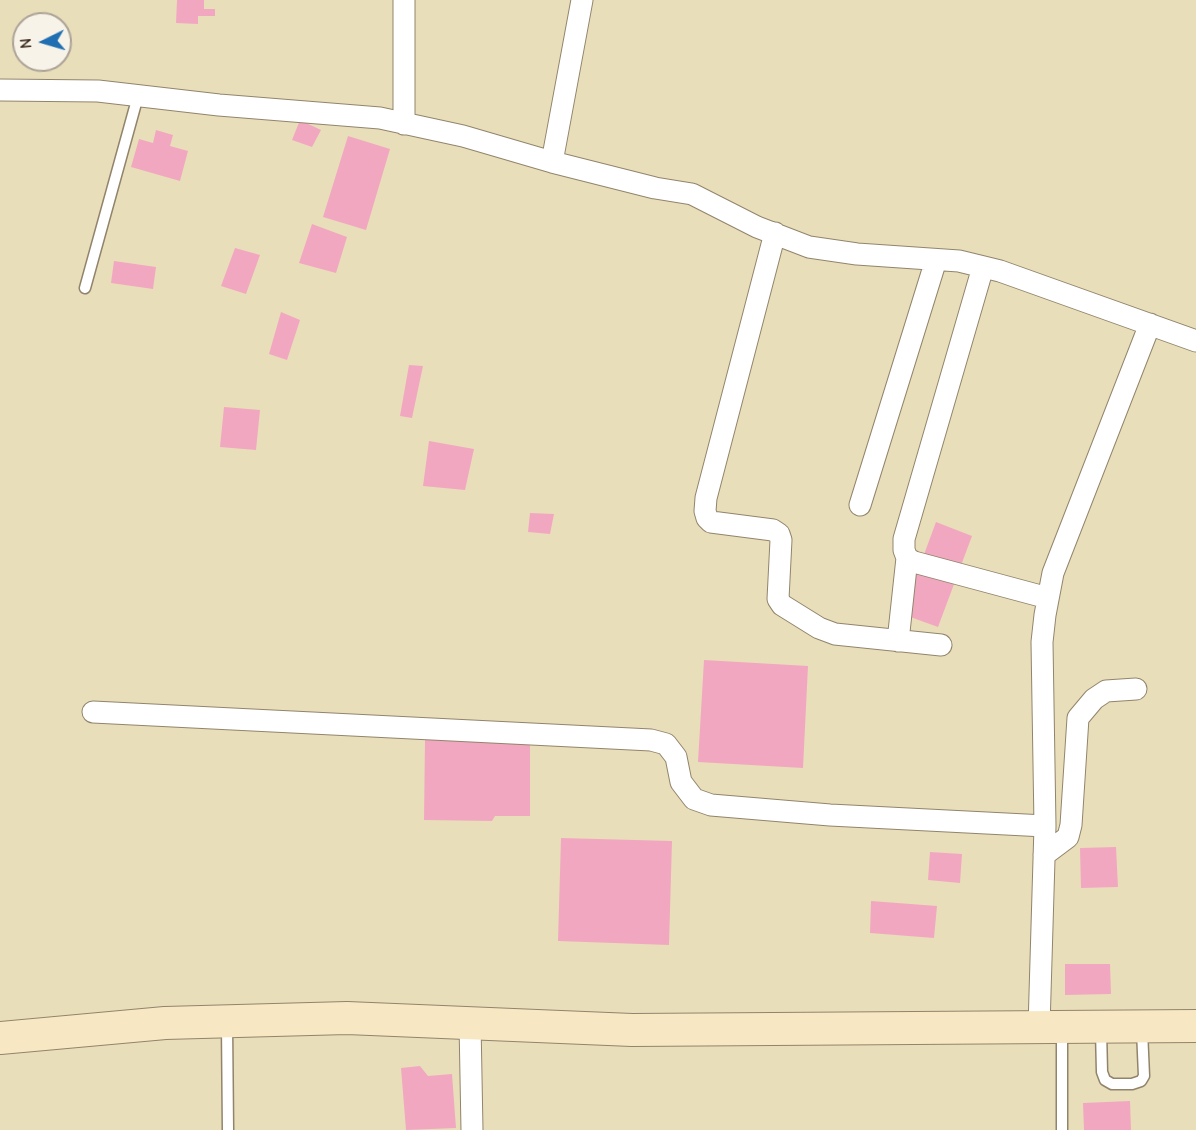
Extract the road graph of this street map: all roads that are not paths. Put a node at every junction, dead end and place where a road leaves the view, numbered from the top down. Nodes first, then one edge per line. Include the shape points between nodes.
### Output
1 (404, 0) edge
2 (582, 0) edge
3 (0, 90) edge
4 (138, 96) junction
5 (404, 124) junction
6 (552, 162) junction
7 (775, 233) junction
8 (936, 260) junction
9 (983, 267) junction
10 (85, 288) dead end
11 (1150, 324) junction
12 (1196, 340) edge
13 (860, 505) dead end
14 (907, 558) junction
15 (1048, 598) junction
16 (898, 641) junction
17 (941, 645) dead end
18 (1136, 688) dead end
19 (93, 712) dead end
20 (1045, 826) junction
21 (1044, 855) junction
22 (227, 1021) junction
23 (470, 1023) junction
24 (1142, 1026) junction
25 (1196, 1026) edge
26 (1051, 1027) junction
27 (1101, 1027) junction
28 (0, 1038) edge
29 (228, 1130) edge
30 (472, 1130) edge
31 (1062, 1130) edge

1 - 5 street
2 - 6 street
3 - 4 street via 98,91
4 - 5 street via 380,118
4 - 10 lane
5 - 6 street via 463,136
6 - 7 street via 692,194
7 - 8 street via 809,246 848,253
7 - 16 street via 706,498 707,518 711,522 779,534 777,593 782,605 834,634
8 - 9 street
8 - 13 street
9 - 11 street
9 - 14 street via 904,539
11 - 12 street
11 - 15 street via 1053,573
14 - 15 street
14 - 16 street
15 - 20 street via 1042,642
16 - 17 street
18 - 21 street via 1107,691 1094,699 1078,718 1071,825 1068,837
19 - 20 street via 651,740 666,744 676,757 681,782 694,799 711,805
20 - 21 street
21 - 26 street
22 - 23 street via 347,1018
22 - 28 street
22 - 29 lane
23 - 26 street via 632,1030
23 - 30 street
24 - 25 street
24 - 27 street
24 - 27 lane via 1144,1076 1132,1084 1105,1080
26 - 27 street
26 - 31 lane

